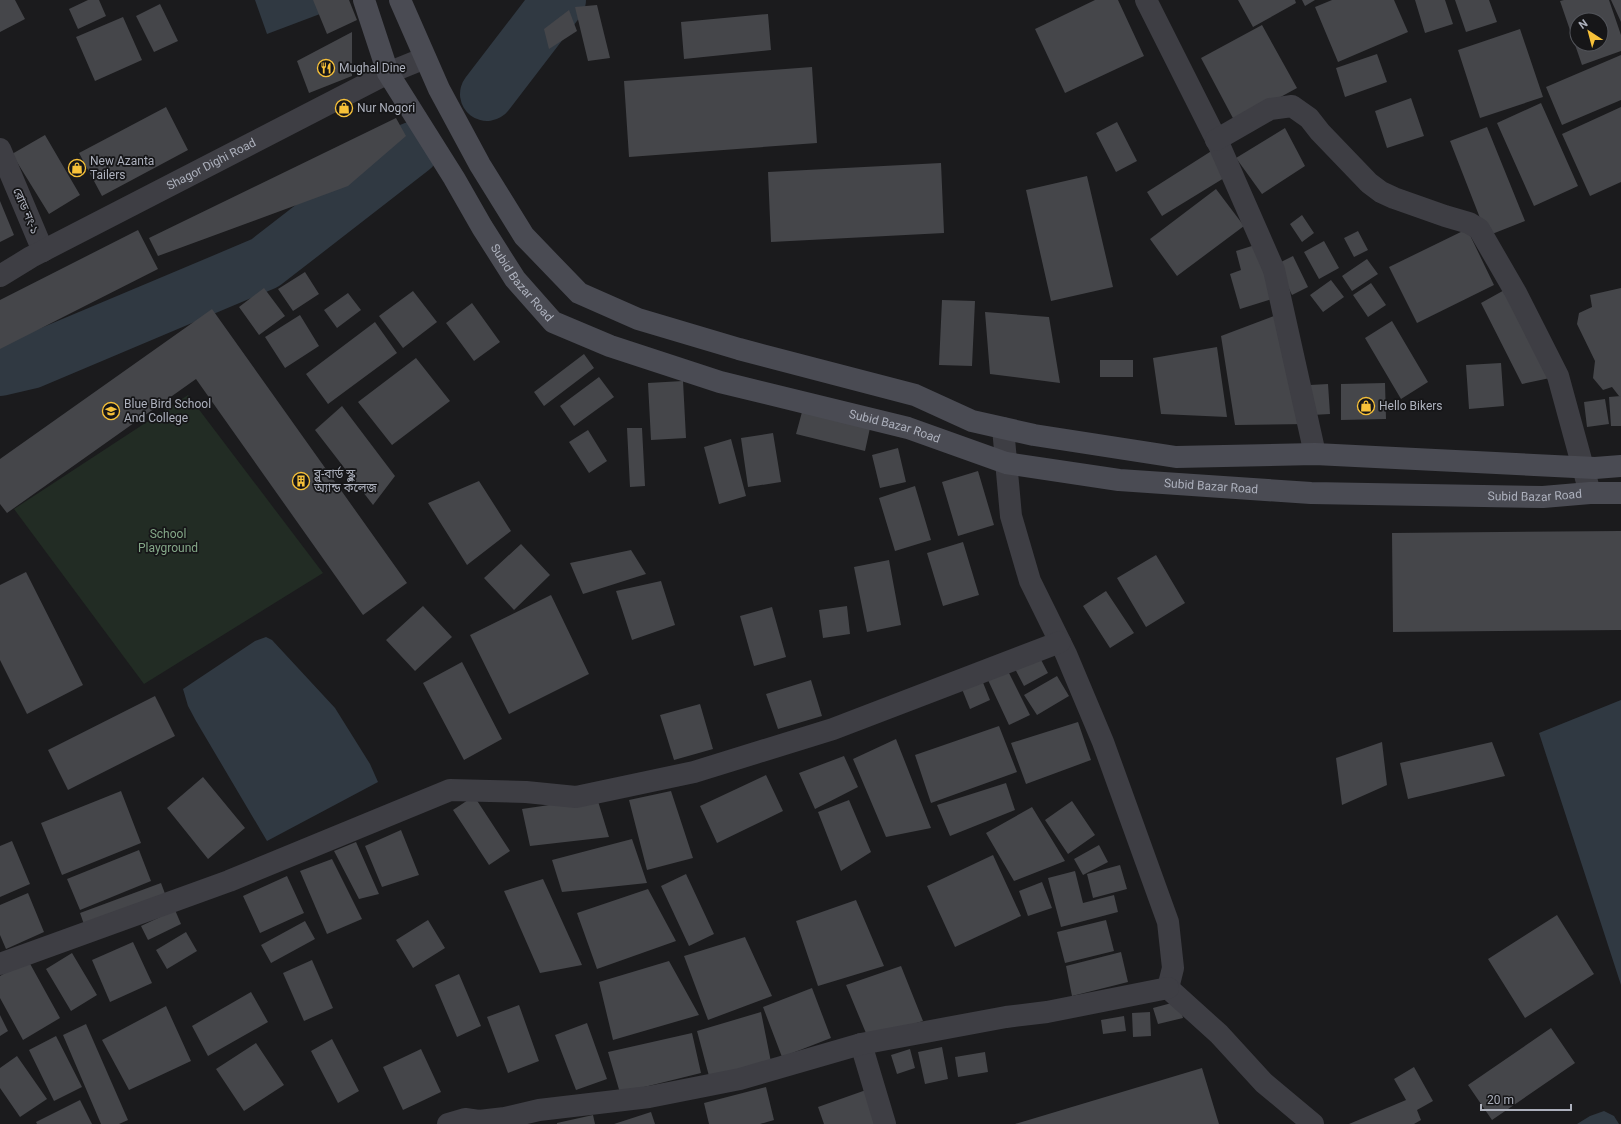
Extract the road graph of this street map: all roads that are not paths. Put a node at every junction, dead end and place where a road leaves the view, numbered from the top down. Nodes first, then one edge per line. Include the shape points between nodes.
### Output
1 (364, 0) edge
2 (400, 0) edge
3 (1146, 0) edge
4 (425, 58) junction
5 (388, 73) junction
6 (1216, 140) junction
7 (0, 149) edge
8 (43, 251) junction
9 (0, 276) edge
10 (1003, 428) junction
11 (1315, 454) junction
12 (1006, 463) junction
13 (1621, 466) edge
14 (1583, 468) junction
15 (1590, 493) junction
16 (1621, 493) edge
17 (1060, 642) junction
18 (0, 964) edge
19 (1168, 988) junction
20 (862, 1044) junction
21 (479, 1123) edge
22 (448, 1124) edge
23 (885, 1124) edge
24 (1313, 1124) edge

1 - 5 main road, Subid Bazar Road
2 - 4 main road
3 - 6 street
4 - 5 street, Shagor Dighi Road
4 - 10 main road via 480,165 524,236 579,293 638,319 915,395 972,421
5 - 8 street, Shagor Dighi Road
5 - 12 main road, Subid Bazar Road via 515,279 553,322 610,346 720,382 908,428
6 - 11 street via 1274,270
6 - 14 street via 1270,109 1292,106 1309,118 1369,183 1381,192 1445,216 1469,222 1479,229 1516,293 1558,376
7 - 8 street, রোড নং-১
8 - 9 street, Shagor Dighi Road
10 - 11 main road via 1176,457
10 - 12 street
11 - 14 main road
12 - 15 main road, Subid Bazar Road via 1119,480 1311,493 1543,497
12 - 17 street via 1012,516 1030,582
13 - 14 main road
14 - 15 street
15 - 16 main road, Subid Bazar Road
17 - 18 street via 833,730 694,772 576,797 526,792 450,790 229,881
17 - 19 street via 1103,742 1168,922 1174,968
19 - 20 street
19 - 24 street via 1219,1034 1264,1083
20 - 21 street via 740,1079 649,1096 539,1110
20 - 23 street
21 - 22 street via 466,1119

